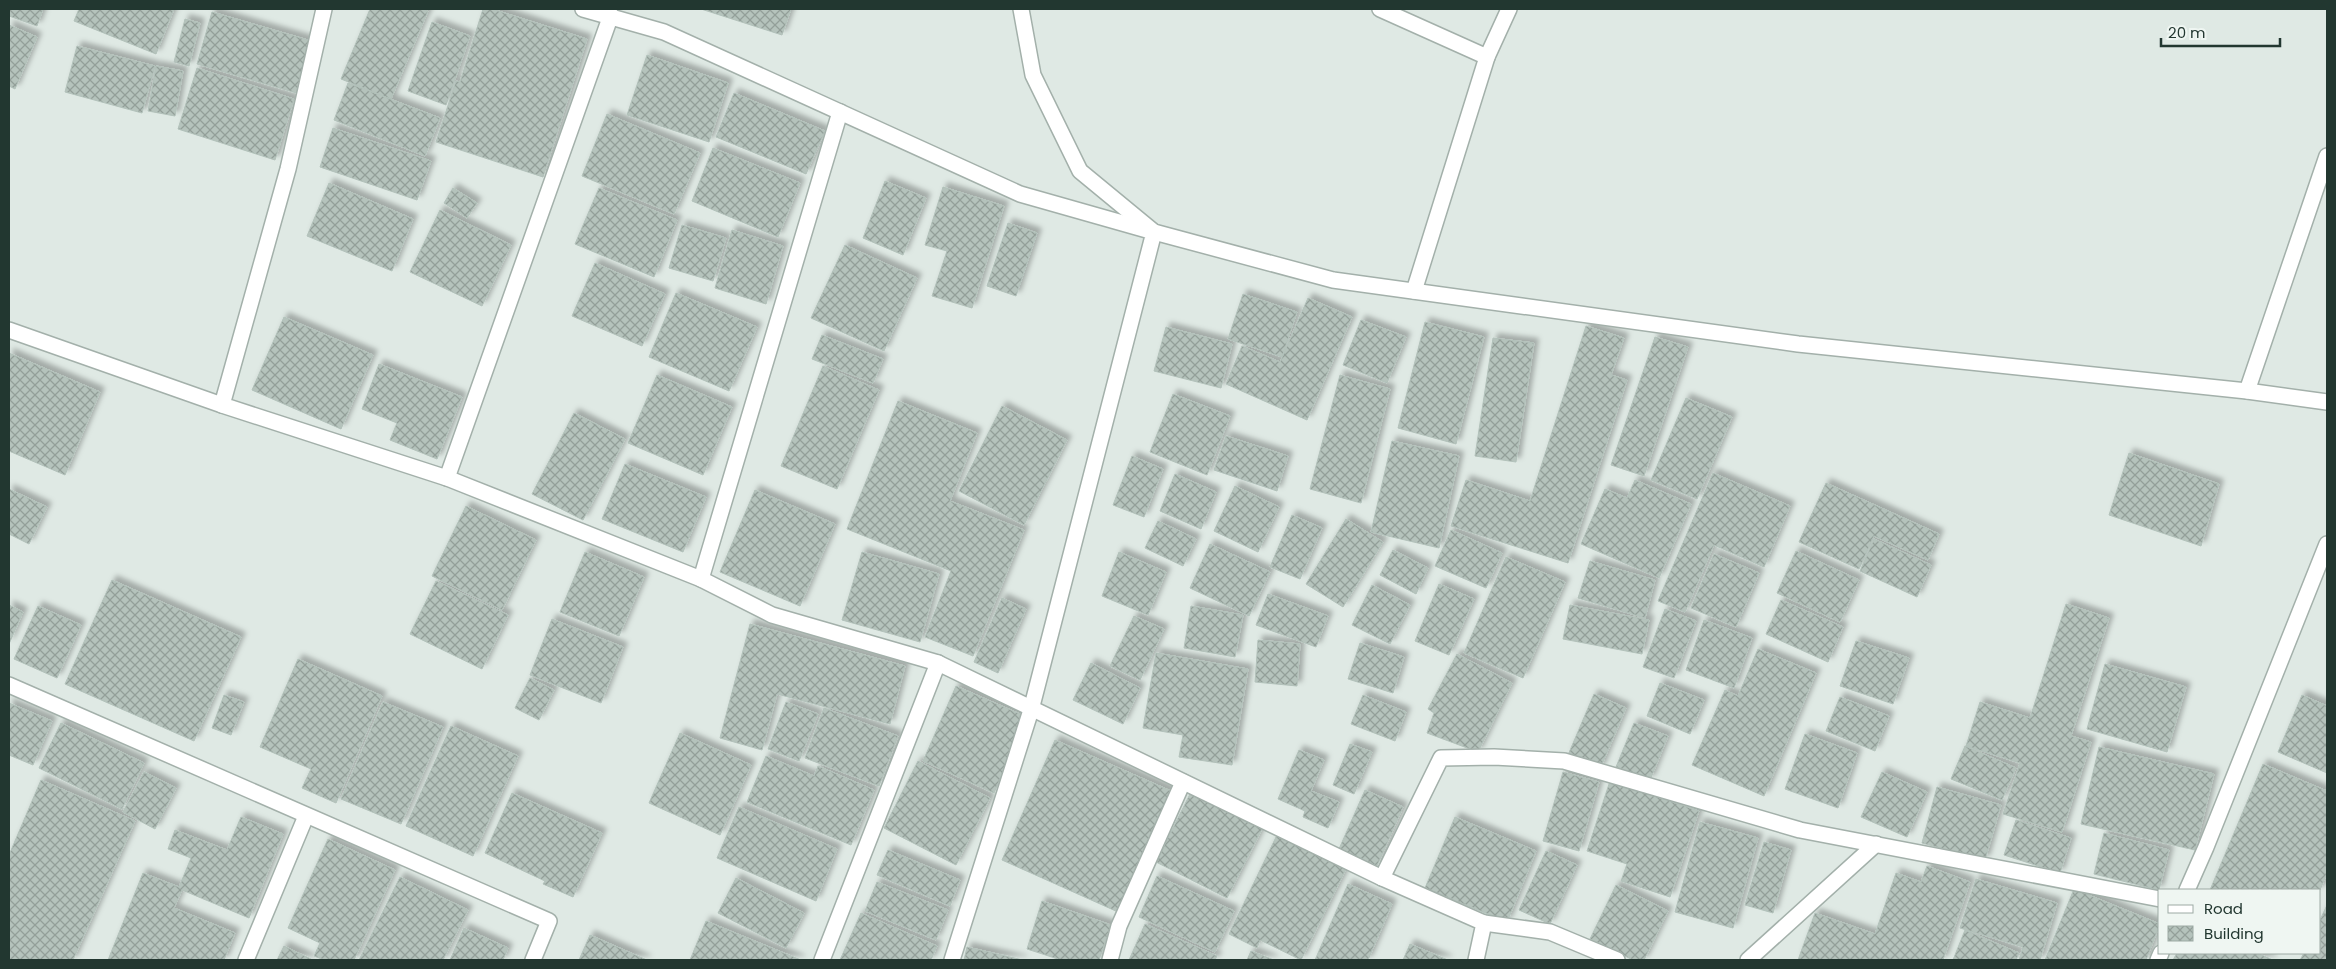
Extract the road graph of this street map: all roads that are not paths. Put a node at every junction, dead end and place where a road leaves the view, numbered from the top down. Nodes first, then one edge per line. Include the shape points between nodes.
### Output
1 (324, 9) edge
2 (582, 9) edge
3 (1021, 9) edge
4 (1380, 9) edge
5 (1509, 9) edge
6 (611, 15) junction
7 (1487, 58) junction
8 (840, 112) junction
9 (2327, 156) edge
10 (1154, 232) junction
11 (1414, 291) junction
12 (9, 330) edge
13 (2246, 391) junction
14 (2327, 402) edge
15 (222, 405) junction
16 (447, 478) junction
17 (2327, 544) edge
18 (701, 579) junction
19 (938, 664) junction
20 (9, 685) edge
21 (1031, 710) junction
22 (1183, 782) junction
23 (306, 816) junction
24 (1876, 844) junction
25 (1382, 878) junction
26 (2187, 889) edge
27 (2158, 899) edge
28 (1484, 923) junction
29 (246, 960) edge
30 (534, 960) edge
31 (822, 960) edge
32 (952, 960) edge
33 (1110, 960) edge
34 (1476, 960) edge
35 (1616, 960) edge
36 (1748, 960) edge

1 - 15 street via 288,169
2 - 6 street
3 - 10 street via 1033,75 1080,171
4 - 7 street
5 - 7 street
6 - 8 street via 664,32
6 - 16 street
7 - 11 street
8 - 10 street via 1020,194
8 - 18 street
9 - 13 street
10 - 11 street via 1333,280
10 - 21 street
11 - 13 street via 1798,344
12 - 15 street
13 - 14 street
15 - 16 street
16 - 18 street
17 - 26 street
18 - 19 street via 772,616
19 - 21 street
19 - 31 street
20 - 23 street
21 - 22 street
21 - 32 street
22 - 25 street
22 - 33 street via 1119,926
23 - 29 street
23 - 30 street via 549,921
24 - 25 street via 1800,830 1564,761 1441,758
24 - 27 street
24 - 36 street
25 - 28 street
28 - 34 street
28 - 35 street via 1550,932

